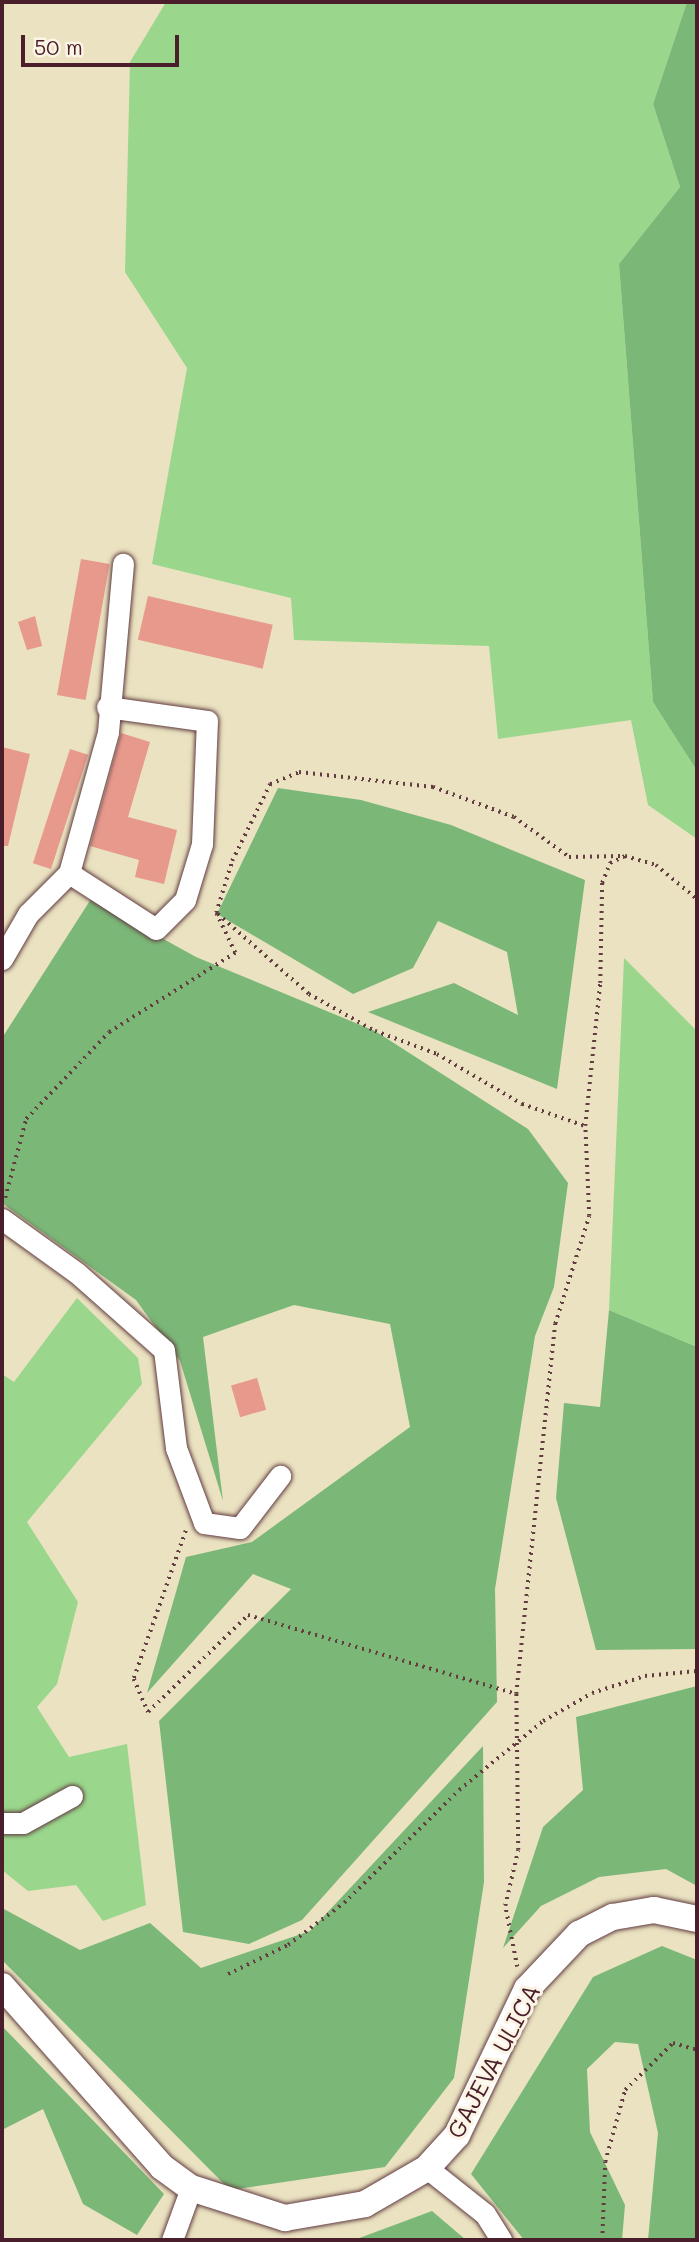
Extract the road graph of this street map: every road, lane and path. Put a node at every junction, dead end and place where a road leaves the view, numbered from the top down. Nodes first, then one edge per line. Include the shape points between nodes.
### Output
1 (123, 564) dead end
2 (107, 707) junction
3 (625, 856) junction
4 (69, 873) junction
5 (697, 899) edge
6 (216, 913) junction
7 (2, 959) edge
8 (585, 1126) junction
9 (2, 1212) edge
10 (2, 1219) edge
11 (280, 1476) dead end
12 (196, 1503) junction
13 (697, 1671) edge
14 (516, 1693) junction
15 (512, 1746) junction
16 (72, 1796) dead end
17 (2, 1823) edge
18 (697, 1919) edge
19 (228, 1974) dead end
20 (2, 1986) edge
21 (523, 1997) junction
22 (697, 2050) edge
23 (427, 2168) junction
24 (191, 2188) junction
25 (172, 2240) edge
26 (501, 2240) edge
27 (602, 2240) edge

1 - 2 street
2 - 4 street via 108,732
2 - 4 street via 207,721 202,844 185,900 156,929
3 - 5 path via 656,865
3 - 6 path via 569,857 514,817 433,787 299,772 270,784 232,861
3 - 8 path via 610,863 603,883 600,983
4 - 7 street via 28,914
6 - 8 path via 309,994 375,1031 437,1054 522,1104
6 - 9 path via 235,953 109,1032 26,1119
8 - 14 path via 590,1216 555,1324
10 - 12 street via 77,1273 164,1350 176,1448
11 - 12 street via 240,1528 204,1523
12 - 14 path via 134,1679 148,1712 248,1615
13 - 15 path via 645,1676 592,1693
14 - 15 path
15 - 19 path via 344,1903 288,1945
15 - 21 path via 518,1850 505,1906
16 - 17 street via 23,1823
18 - 21 main road, GAJEVA ULICA via 654,1910 613,1917 553,1956
20 - 24 main road, GAJEVA ULICA via 127,2133
21 - 23 main road, GAJEVA ULICA via 463,2124
22 - 27 path via 673,2043 625,2090 605,2162
23 - 24 main road, GAJEVA ULICA via 365,2204 285,2218
23 - 26 street via 485,2214
24 - 25 street

